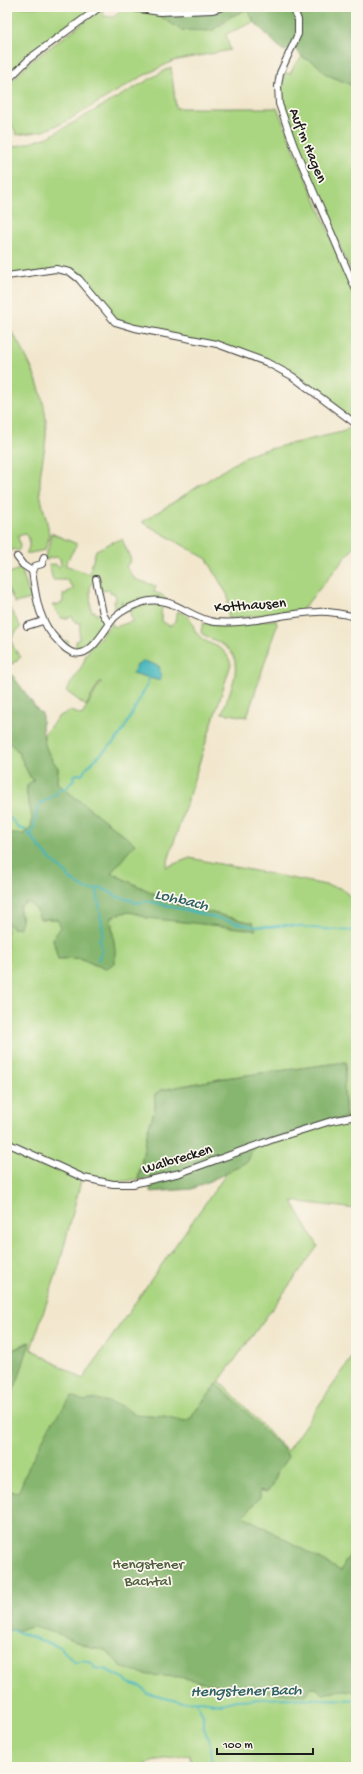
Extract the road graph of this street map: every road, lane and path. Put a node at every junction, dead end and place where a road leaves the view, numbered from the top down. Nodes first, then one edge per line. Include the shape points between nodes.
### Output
1 (100, 7) edge
2 (127, 7) edge
3 (223, 7) edge
4 (293, 7) edge
5 (7, 81) edge
6 (7, 276) edge
7 (356, 290) edge
8 (356, 424) edge
9 (17, 557) dead end
10 (44, 557) dead end
11 (32, 571) junction
12 (96, 579) dead end
13 (356, 617) edge
14 (43, 621) junction
15 (109, 624) junction
16 (27, 626) dead end
17 (356, 1116) edge
18 (7, 1143) edge

1 - 5 street via 30,58
2 - 3 street via 160,12 213,10
4 - 7 street, Auf'm Hagen via 298,20 298,34 280,73 279,104 294,146
6 - 8 street via 56,269 70,272 79,279 115,322 218,344 266,362 292,376
9 - 11 street
10 - 11 street via 42,564 35,566
11 - 14 street, Kotthausen via 37,605
12 - 15 street via 103,614
13 - 15 street, Kotthausen via 317,612 215,622 193,616 174,604 153,600 131,607 115,616
14 - 15 street, Kotthausen via 63,646 78,654 90,648
14 - 16 street
17 - 18 street, Walbrecken via 341,1118 274,1139 175,1174 128,1184 113,1184 84,1178

